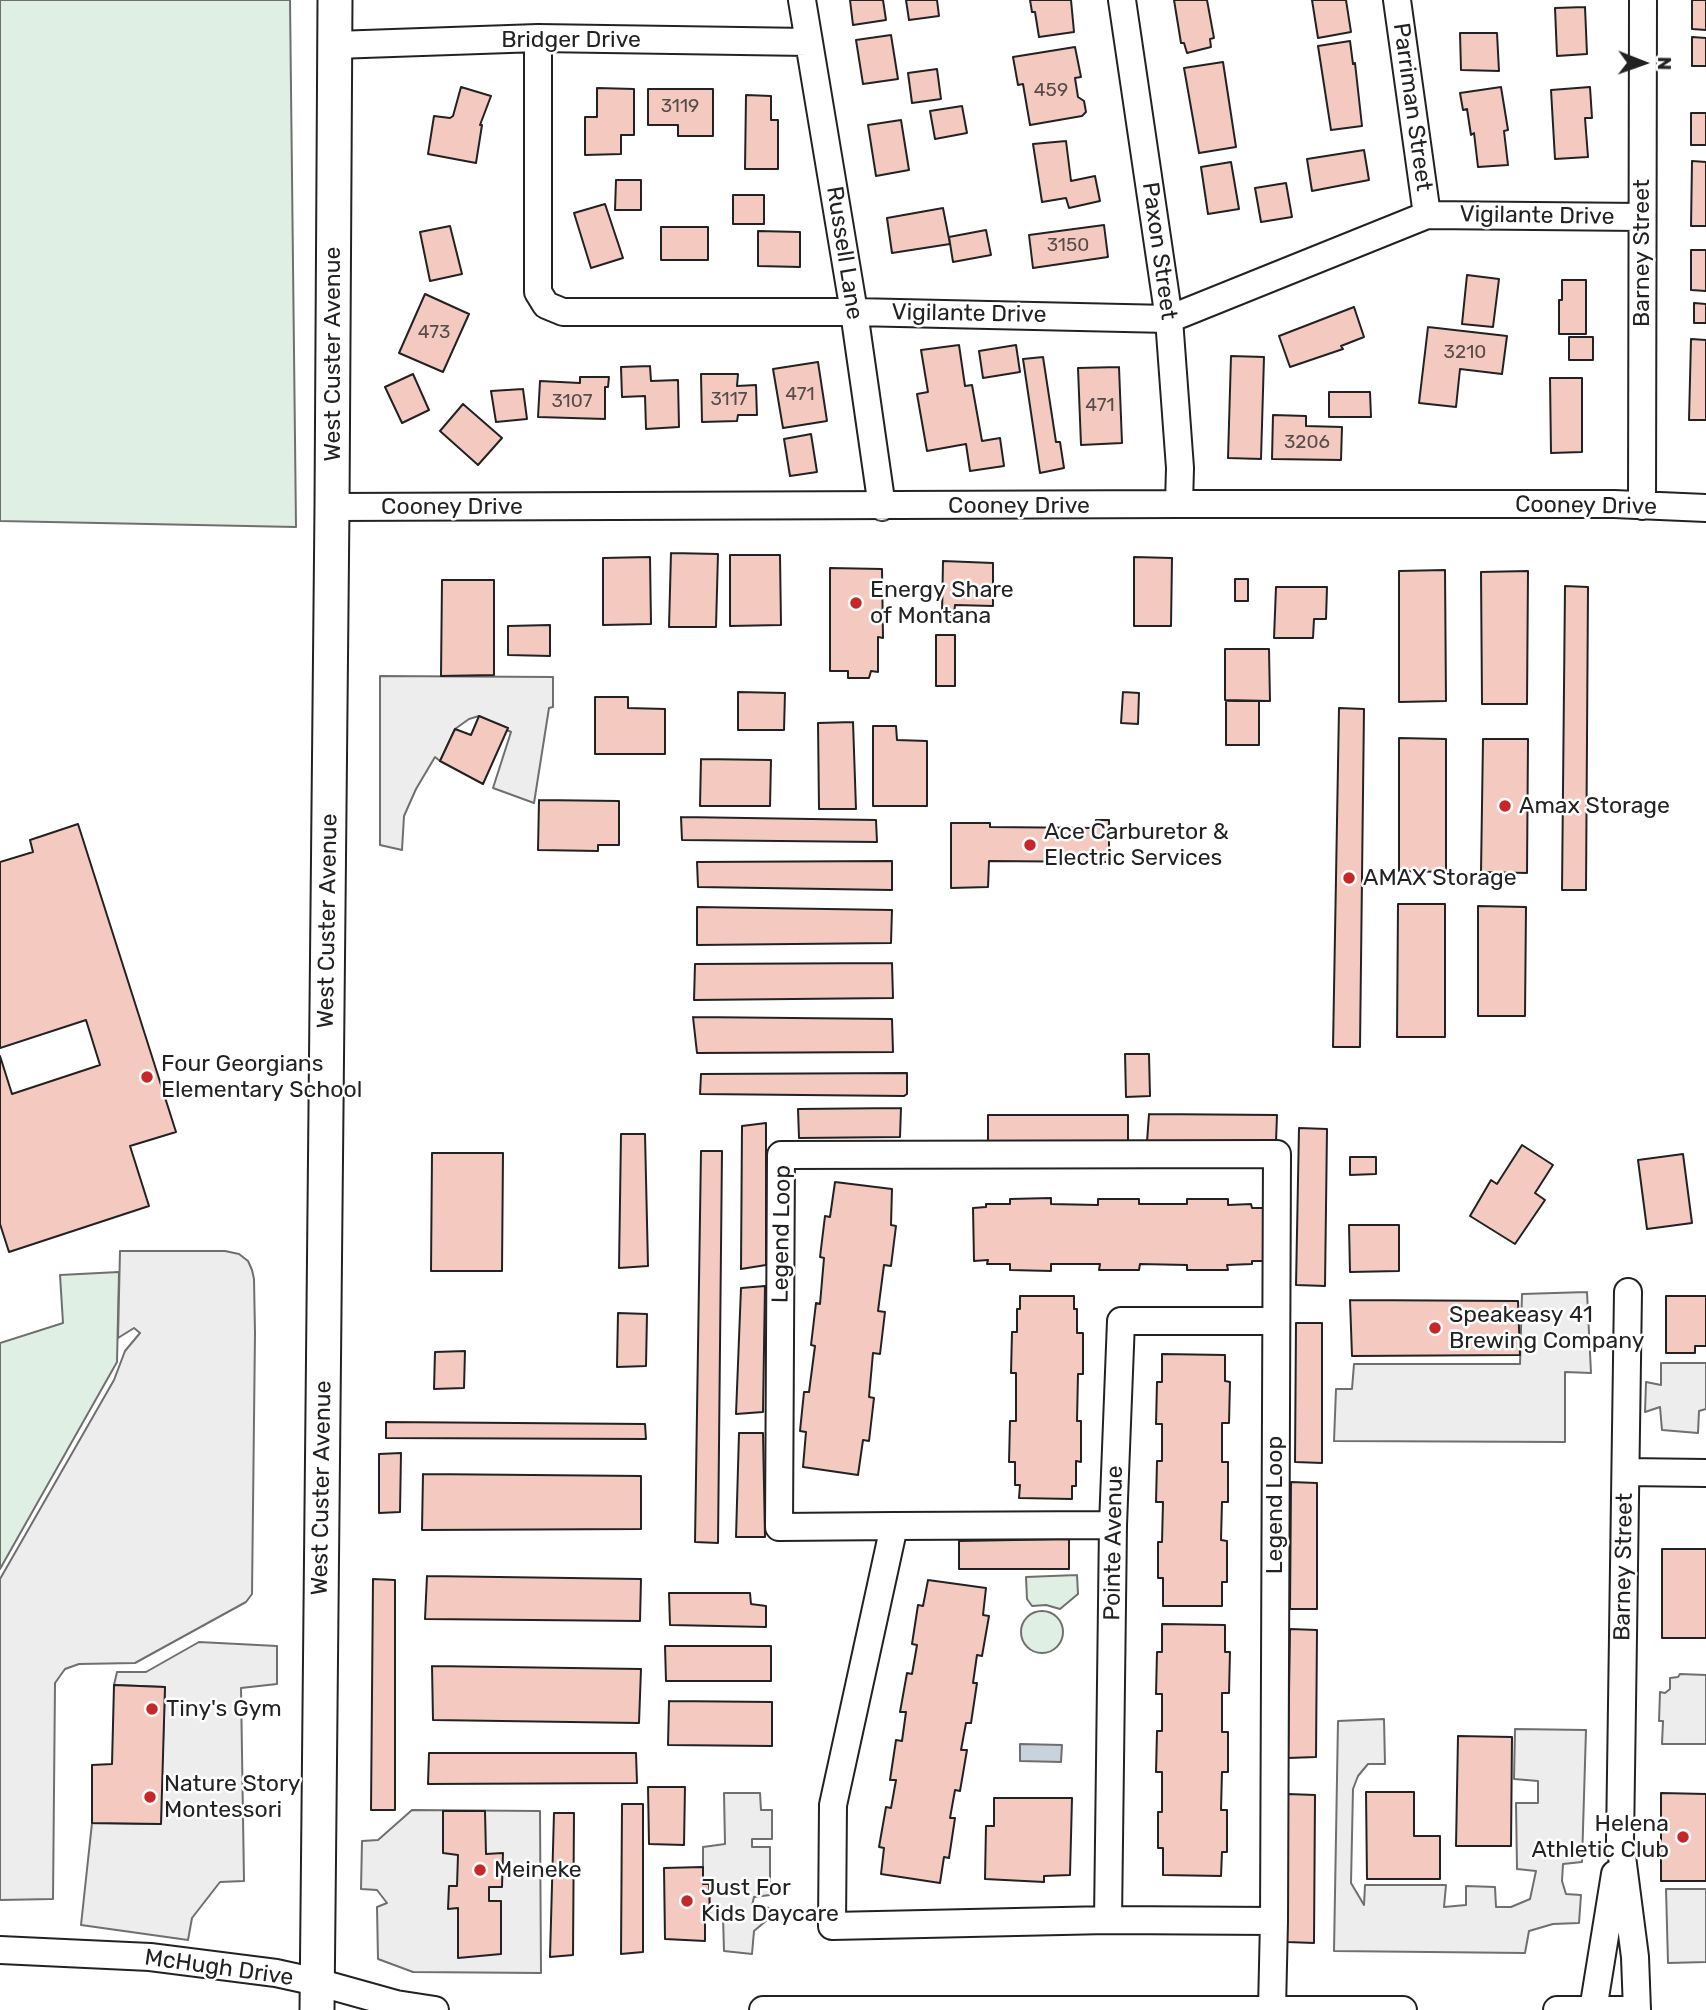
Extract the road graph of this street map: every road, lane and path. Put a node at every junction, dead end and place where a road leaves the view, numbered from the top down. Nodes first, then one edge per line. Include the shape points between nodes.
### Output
1 (335, 0) edge
2 (802, 0) edge
3 (1122, 0) edge
4 (1397, 0) edge
5 (1643, 0) edge
6 (538, 38) junction
7 (808, 42) junction
8 (335, 45) junction
9 (1427, 215) junction
10 (1642, 217) junction
11 (854, 312) junction
12 (1169, 319) junction
13 (1179, 504) junction
14 (1642, 506) junction
15 (332, 507) junction
16 (882, 507) junction
17 (1706, 508) edge
18 (1628, 1292) dead end
19 (1275, 1321) junction
20 (1626, 1472) junction
21 (1706, 1473) edge
22 (1113, 1525) junction
23 (894, 1526) junction
24 (1620, 1841) junction
25 (1108, 1920) junction
26 (1274, 1921) junction
27 (0, 1950) edge
28 (317, 1996) edge
29 (1272, 2009) edge
30 (435, 2010) edge
31 (778, 2010) edge
32 (1403, 2010) edge
33 (1557, 2010) edge
34 (1593, 2010) edge
35 (1636, 2010) edge

1 - 8 main road, West Custer Avenue
2 - 7 street, Russell Lane
3 - 12 street, Paxon Street
4 - 9 street, Parriman Street
5 - 10 street, Barney Street
6 - 7 street, Bridger Drive
6 - 8 street, Bridger Drive
6 - 11 street, Vigilante Drive via 538,292 545,305 563,312
7 - 11 street, Russell Lane
8 - 15 main road, West Custer Avenue
9 - 10 street, Vigilante Drive
9 - 12 street, Vigilante Drive
10 - 14 street, Barney Street
11 - 12 street, Vigilante Drive
11 - 16 street, Russell Lane
12 - 13 street, Paxon Street
13 - 14 street, Cooney Drive
13 - 16 street, Cooney Drive
14 - 17 street, Cooney Drive
15 - 16 street, Cooney Drive
15 - 28 main road, West Custer Avenue
18 - 20 street, Barney Street
19 - 22 street, Pointe Avenue via 1121,1321
19 - 23 street, Legend Loop via 1277,1154 781,1155 779,1527
19 - 26 street, Legend Loop
20 - 21 street
20 - 24 street, Barney Street
22 - 23 street
22 - 25 street, Pointe Avenue
23 - 25 street via 833,1805 832,1926
24 - 34 street
24 - 35 street via 1635,1957
25 - 26 street
26 - 29 street, Legend Loop
27 - 28 street, McHugh Drive via 150,1957 276,1973
28 - 30 street, McHugh Drive
29 - 31 street
29 - 32 street
33 - 34 street
34 - 35 street

